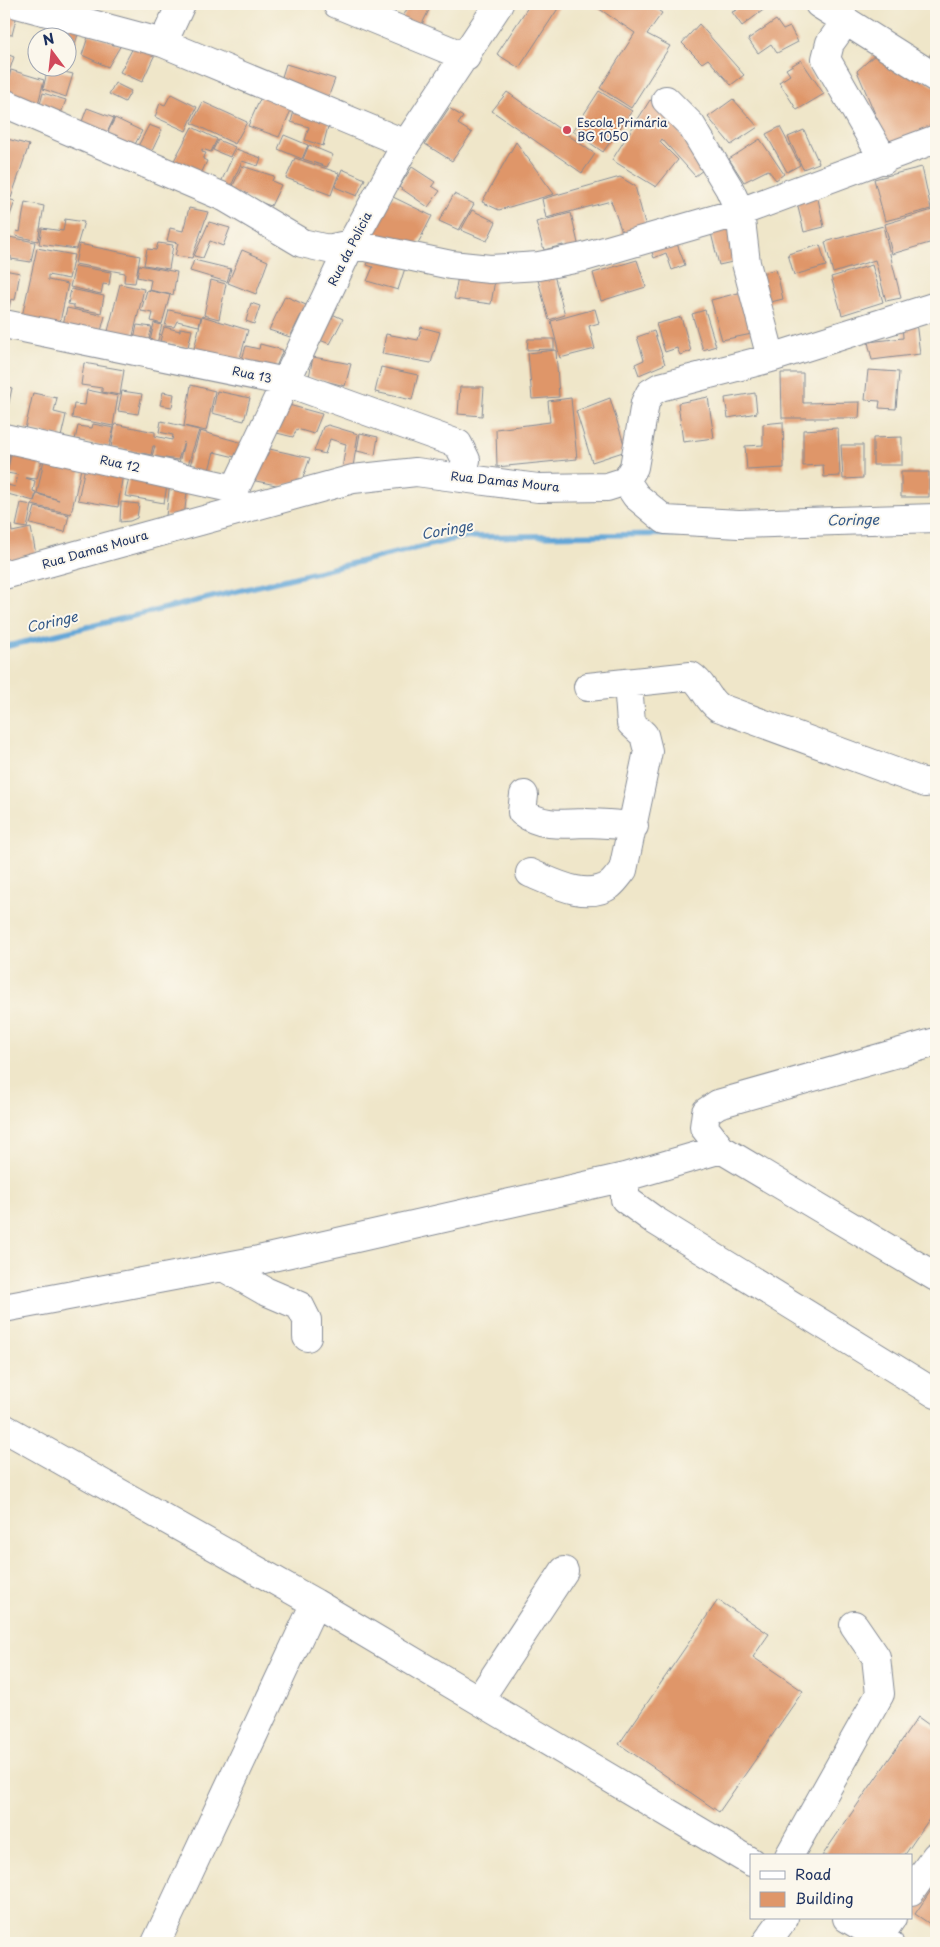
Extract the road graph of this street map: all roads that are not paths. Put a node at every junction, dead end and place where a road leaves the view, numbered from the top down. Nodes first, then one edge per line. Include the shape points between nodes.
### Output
1 (17, 4) edge
2 (181, 4) edge
3 (337, 4) edge
4 (499, 4) edge
5 (819, 4) edge
6 (846, 21) junction
7 (163, 44) junction
8 (466, 57) junction
9 (936, 78) edge
10 (666, 100) dead end
11 (4, 103) edge
12 (936, 139) edge
13 (406, 144) junction
14 (884, 160) junction
15 (740, 212) junction
16 (350, 244) junction
17 (936, 306) edge
18 (4, 324) edge
19 (771, 358) junction
20 (286, 382) junction
21 (4, 438) edge
22 (462, 478) junction
23 (626, 481) junction
24 (236, 500) junction
25 (936, 518) edge
26 (4, 575) edge
27 (628, 683) junction
28 (588, 687) dead end
29 (936, 781) edge
30 (524, 795) dead end
31 (634, 826) junction
32 (530, 874) dead end
33 (936, 1042) edge
34 (721, 1149) junction
35 (625, 1177) junction
36 (225, 1268) junction
37 (936, 1277) edge
38 (4, 1308) edge
39 (307, 1336) dead end
40 (936, 1394) edge
41 (4, 1428) edge
42 (564, 1571) dead end
43 (315, 1603) junction
44 (854, 1625) dead end
45 (479, 1700) junction
46 (790, 1854) edge
47 (936, 1856) edge
48 (750, 1861) edge
49 (912, 1890) edge
50 (783, 1920) edge
51 (852, 1920) edge
52 (886, 1933) edge
53 (156, 1943) edge
54 (766, 1943) edge

1 - 7 street
2 - 7 street
3 - 8 street
4 - 8 street, Rua da Policia
5 - 6 street
6 - 9 street
6 - 14 street via 830,43 826,59
7 - 13 street
8 - 13 street, Rua da Policia
10 - 15 street via 691,125
11 - 16 street via 226,198 302,243 328,249
12 - 14 street
13 - 16 street, Rua da Policia
14 - 15 street
15 - 16 street via 584,257 539,266 490,268 451,264
15 - 19 street via 746,263
16 - 20 street, Rua da Policia
17 - 19 street
18 - 20 street, Rua 13
19 - 23 street via 674,382 650,393 645,403 634,467
20 - 22 street, Rua 13 via 458,444 466,460
20 - 24 street, Rua da Policia
21 - 24 street, Rua 12
22 - 23 street, Rua Damas Moura via 538,488 607,487
22 - 24 street, Rua Damas Moura via 416,472 353,479
23 - 25 street via 636,496 665,520 739,524
24 - 26 street, Rua Damas Moura
27 - 28 street
27 - 29 street via 691,676 697,680 708,700 718,707 925,783
27 - 31 street via 631,723 644,735 648,751
30 - 31 street via 522,812 530,818 559,826 588,823
31 - 32 street via 623,870 610,885 594,891 575,891
33 - 34 street via 718,1104 706,1112 704,1127
34 - 35 street
34 - 37 street
35 - 36 street
35 - 40 street via 626,1199 654,1220
36 - 38 street
36 - 39 street via 300,1306 307,1320
41 - 43 street
42 - 45 street
43 - 45 street
43 - 53 street
44 - 46 street via 876,1657 880,1694
45 - 48 street
47 - 49 street
50 - 54 street
51 - 52 street

